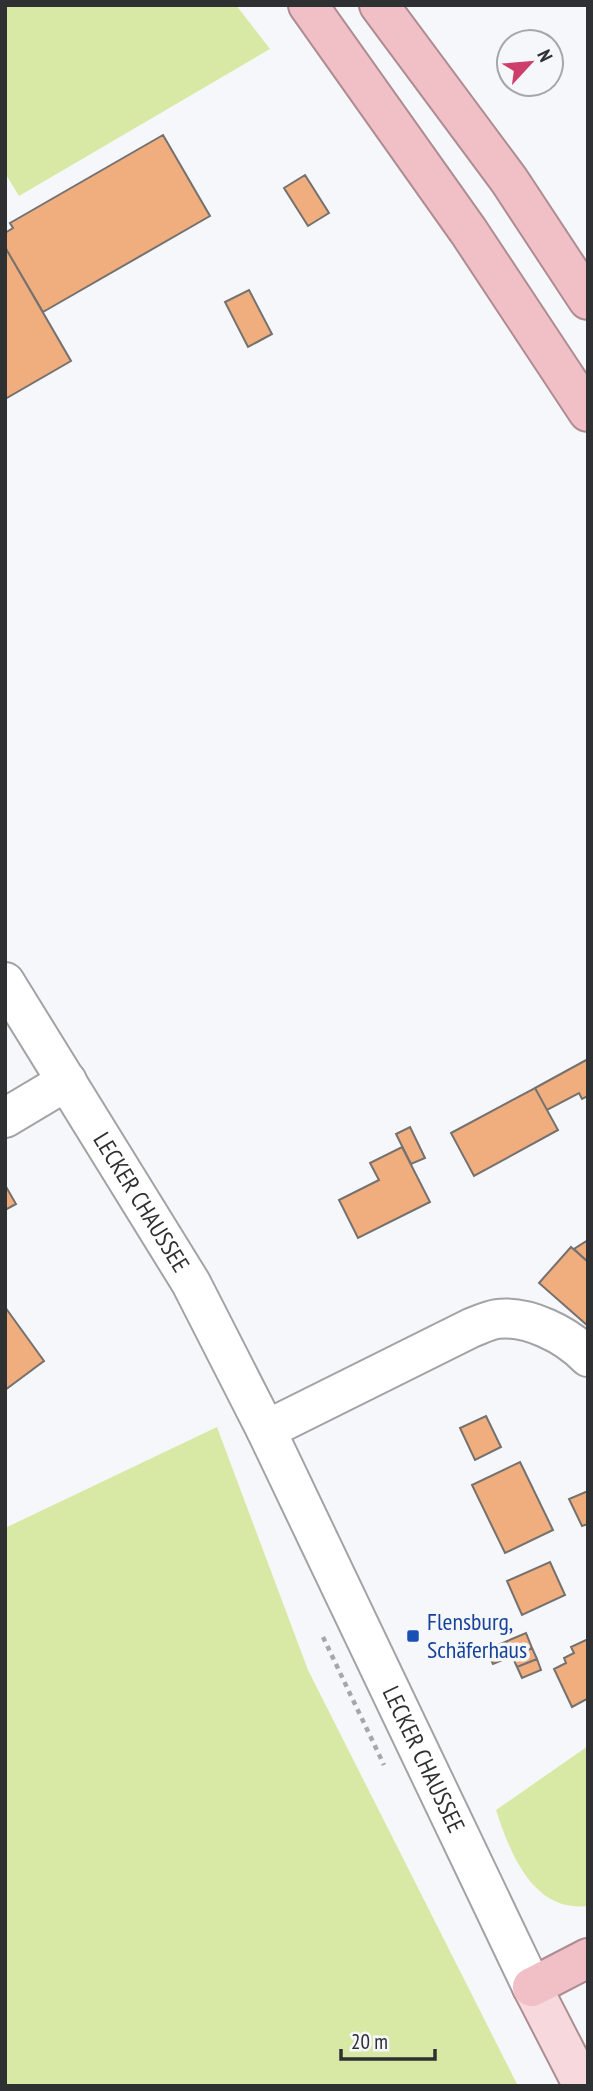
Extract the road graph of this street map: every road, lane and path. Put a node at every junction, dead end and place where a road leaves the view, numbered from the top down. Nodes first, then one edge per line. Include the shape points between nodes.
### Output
1 (308, 5) edge
2 (379, 5) edge
3 (588, 300) edge
4 (588, 412) edge
5 (5, 982) edge
6 (67, 1081) junction
7 (5, 1118) edge
8 (588, 1357) edge
9 (266, 1430) junction
10 (588, 1958) edge
11 (532, 1987) junction
12 (583, 2086) edge

1 - 4 highway via 469,232
2 - 3 highway via 509,180
5 - 6 street, LECKER CHAUSSEE
6 - 7 street
6 - 9 street, LECKER CHAUSSEE via 191,1283
8 - 9 street via 557,1334 523,1321 497,1319
9 - 11 street, LECKER CHAUSSEE
10 - 11 highway
11 - 12 main road, LECKER CHAUSSEE

